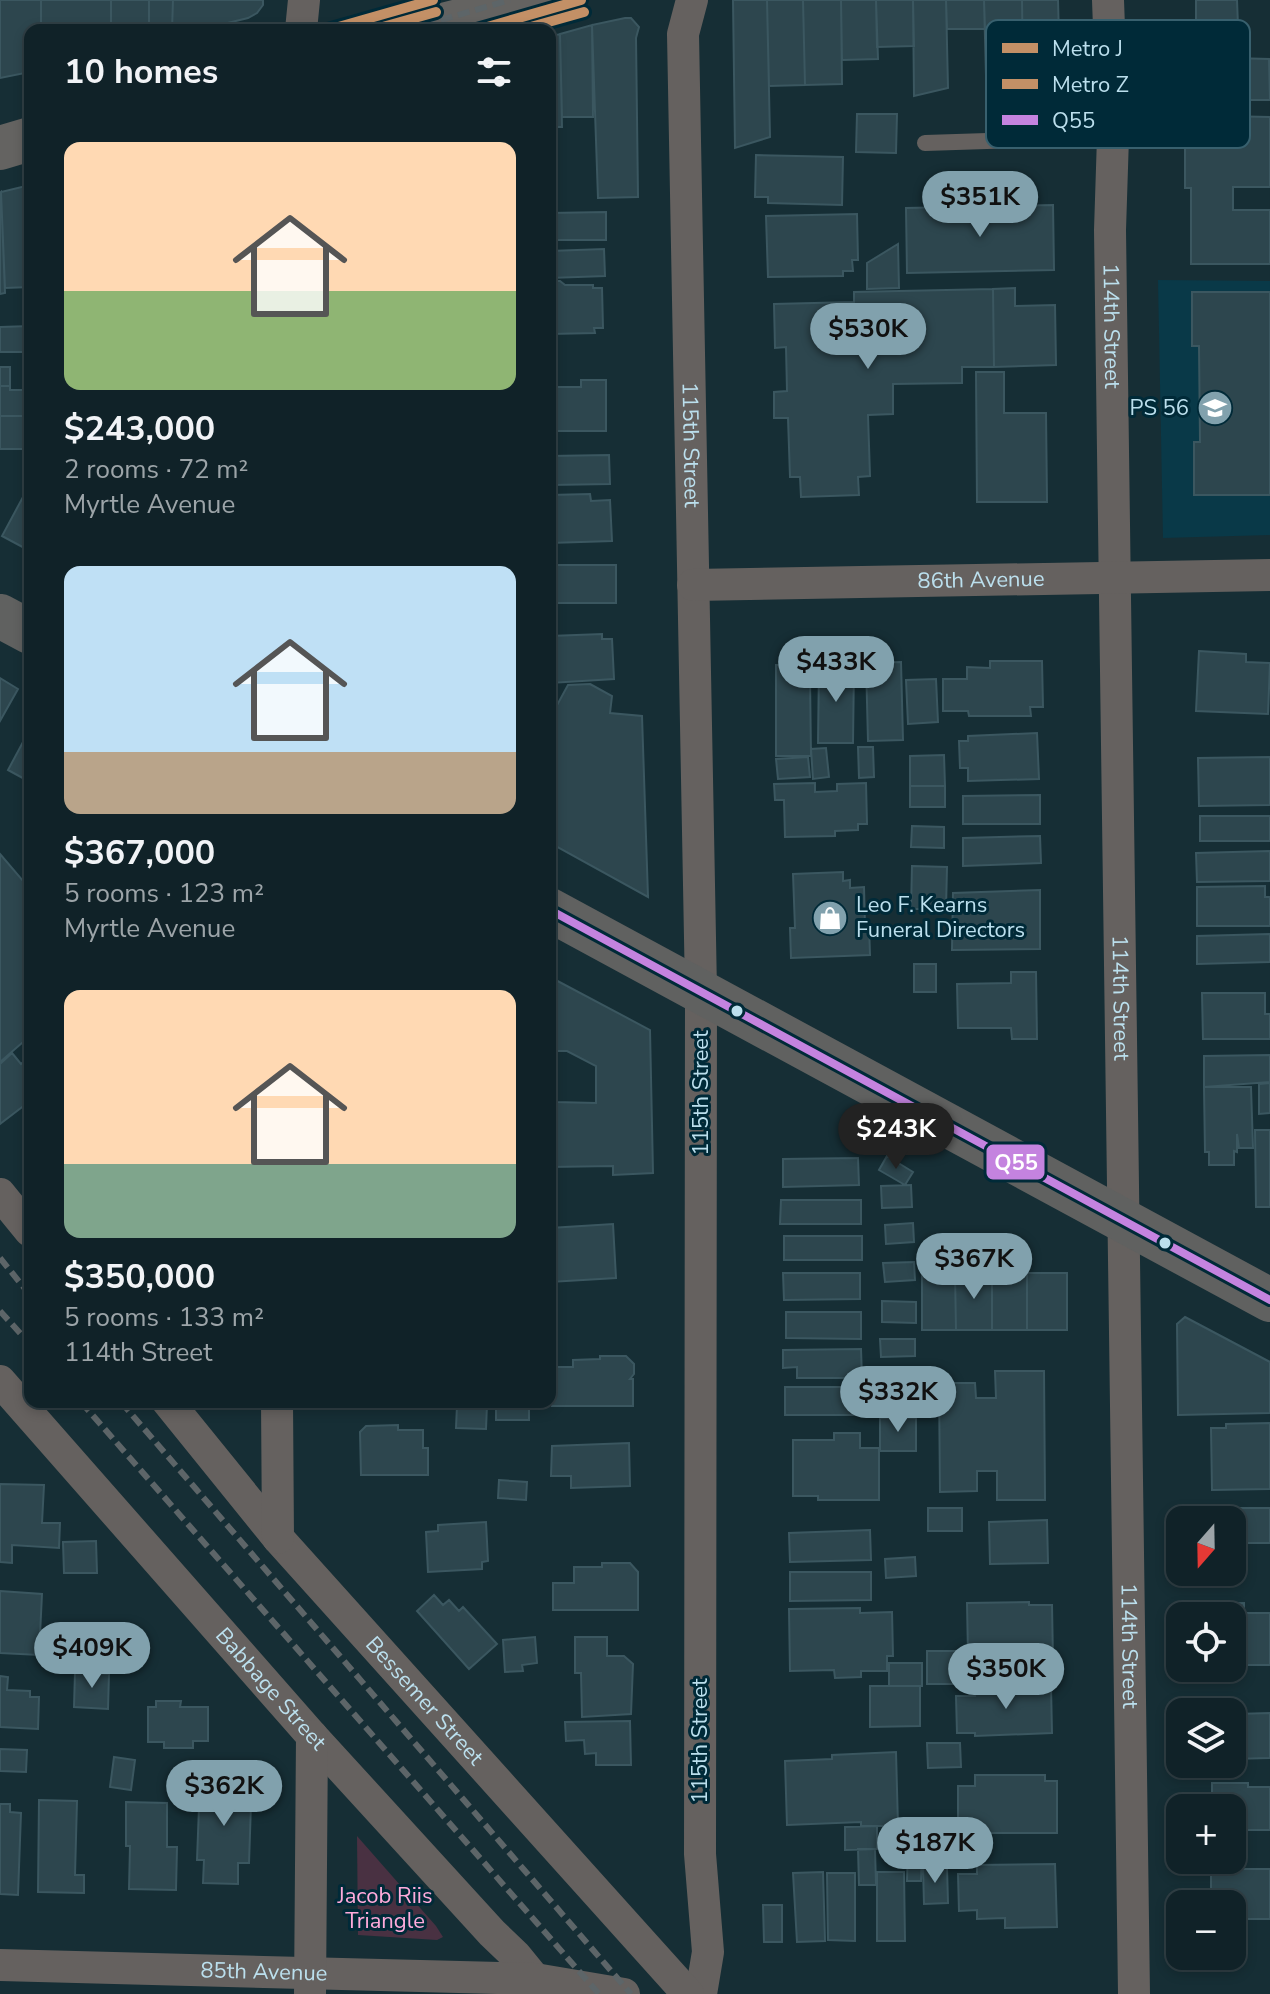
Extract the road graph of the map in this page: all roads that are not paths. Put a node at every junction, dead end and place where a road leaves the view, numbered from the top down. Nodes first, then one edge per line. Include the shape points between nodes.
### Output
1 (304, 0) edge
2 (542, 0) edge
3 (692, 0) edge
4 (1108, 0) edge
5 (1109, 20) edge
6 (302, 24) edge
7 (447, 24) edge
8 (24, 141) edge
9 (986, 141) edge
10 (925, 143) dead end
11 (0, 148) edge
12 (1113, 148) edge
13 (1270, 575) edge
14 (1114, 576) junction
15 (693, 585) junction
16 (0, 616) edge
17 (24, 629) edge
18 (556, 913) edge
19 (701, 991) junction
20 (2, 1201) edge
21 (1124, 1223) junction
22 (24, 1225) edge
23 (1270, 1300) edge
24 (0, 1381) edge
25 (173, 1408) edge
26 (277, 1408) edge
27 (278, 1538) junction
28 (312, 1736) junction
29 (0, 1965) edge
30 (310, 1984) edge
31 (541, 1987) edge
32 (624, 1994) edge
33 (688, 1994) edge
34 (701, 1994) edge
35 (1134, 1994) edge

1 - 6 street
2 - 7 main road
3 - 15 street, 115th Street via 683,34
4 - 5 street, 114th Street
8 - 11 main road
9 - 10 lane
12 - 14 street, 114th Street
13 - 14 street, 86th Avenue
14 - 15 street, 86th Avenue
14 - 21 street, 114th Street
15 - 19 street, 115th Street
16 - 17 main road
18 - 19 main road
19 - 21 main road
19 - 34 street, 115th Street via 700,1854 708,1952
20 - 22 street
21 - 23 main road
21 - 35 street, 114th Street
24 - 28 street, Babbage Street
25 - 27 street, Bessemer Street
26 - 27 street
27 - 33 street, Bessemer Street
28 - 30 street
28 - 31 street, Babbage Street
29 - 30 street, 85th Avenue
30 - 31 street, 85th Avenue
31 - 32 street, 85th Avenue

